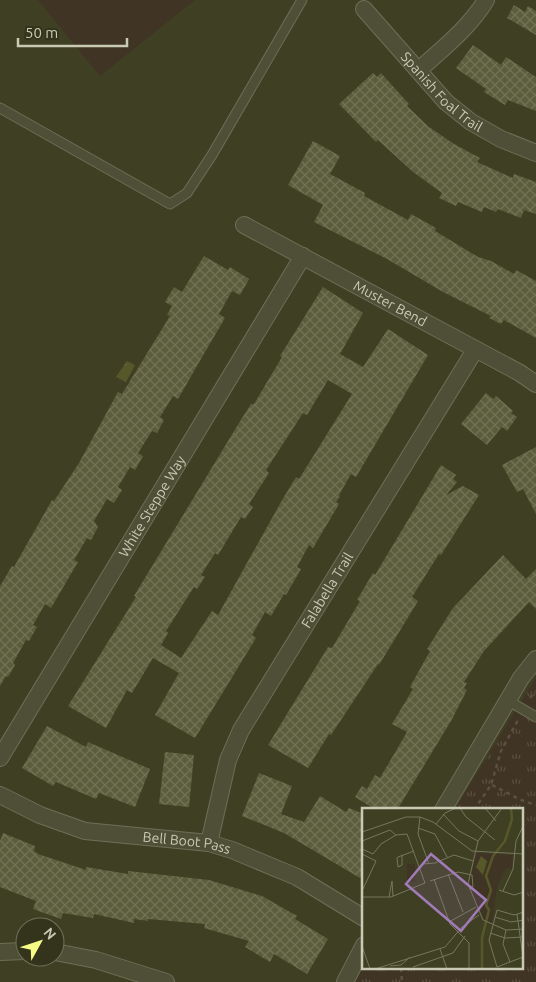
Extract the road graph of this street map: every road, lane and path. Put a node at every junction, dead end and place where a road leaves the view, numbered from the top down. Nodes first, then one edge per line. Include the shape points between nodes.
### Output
1 (302, 0) edge
2 (486, 0) edge
3 (364, 9) dead end
4 (419, 70) junction
5 (0, 108) edge
6 (536, 153) edge
7 (244, 225) dead end
8 (303, 256) junction
9 (475, 350) junction
10 (536, 384) edge
11 (536, 659) edge
12 (536, 691) edge
13 (530, 698) dead end
14 (507, 700) junction
15 (536, 717) edge
16 (520, 718) dead end
17 (0, 758) edge
18 (491, 785) junction
19 (0, 795) edge
20 (536, 805) edge
21 (444, 808) edge
22 (475, 808) edge
23 (209, 843) junction
24 (362, 917) edge
25 (362, 949) edge
26 (15, 951) edge
27 (0, 952) edge
28 (65, 954) edge
29 (166, 982) edge
30 (345, 982) edge

1 - 5 lane via 212,155 187,192 170,204
2 - 4 street via 477,15
3 - 4 street, Spanish Foal Trail
4 - 6 street, Spanish Foal Trail via 446,102 471,122 500,139
7 - 8 street, Muster Bend
8 - 9 street, Muster Bend
8 - 17 street, White Steppe Way
9 - 10 street, Muster Bend
9 - 23 street, Falabella Trail via 241,730 228,760
11 - 14 street
12 - 13 path
14 - 15 lane
14 - 21 street
16 - 18 path via 501,751
18 - 20 path
18 - 22 path
19 - 23 street, Bell Boot Pass via 40,815 85,831
23 - 24 street, Bell Boot Pass via 297,877
25 - 30 street
26 - 27 street
28 - 29 street

